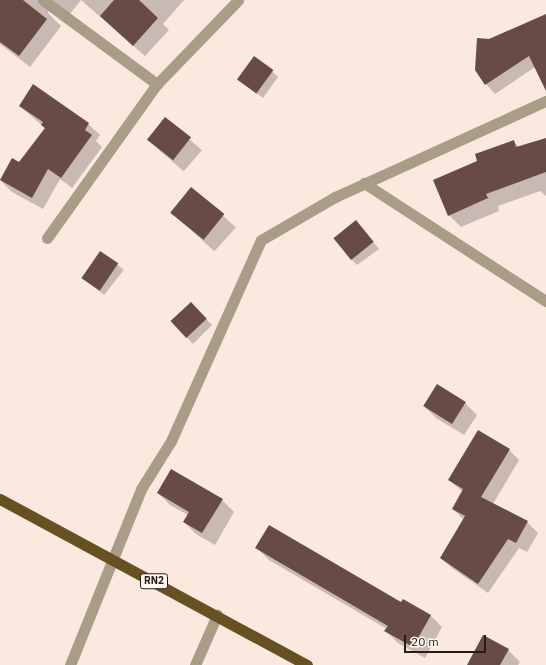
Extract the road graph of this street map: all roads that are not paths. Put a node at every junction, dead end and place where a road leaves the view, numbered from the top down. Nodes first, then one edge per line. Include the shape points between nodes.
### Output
1 (42, 0) edge
2 (238, 0) edge
3 (157, 84) junction
4 (546, 101) edge
5 (364, 184) junction
6 (47, 238) dead end
7 (546, 301) edge
8 (0, 498) edge
9 (112, 559) junction
10 (218, 615) junction
11 (70, 665) edge
12 (195, 665) edge
13 (307, 665) edge

1 - 3 street
2 - 3 street
3 - 6 street
4 - 5 street
5 - 7 street
5 - 9 street via 334,197 261,240 171,442 141,489
8 - 9 highway, RN2
9 - 10 highway, RN2
9 - 11 street
10 - 12 street
10 - 13 highway, RN2

